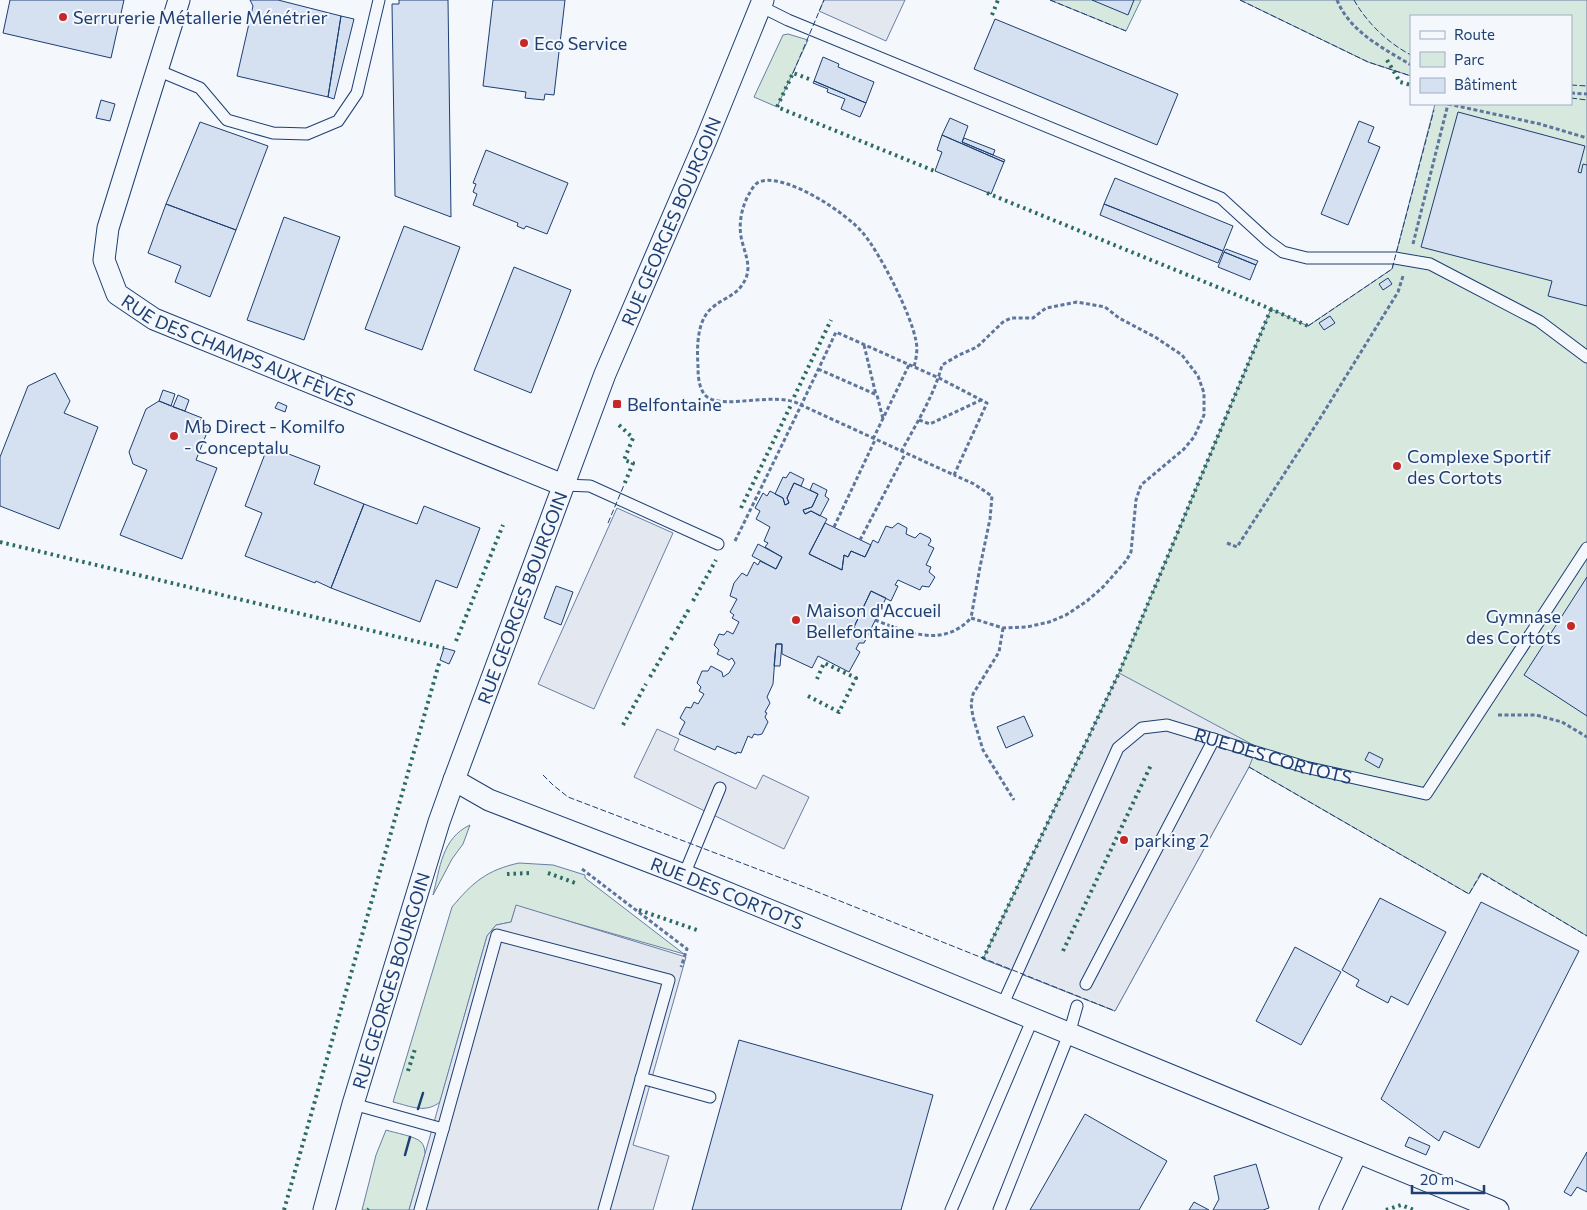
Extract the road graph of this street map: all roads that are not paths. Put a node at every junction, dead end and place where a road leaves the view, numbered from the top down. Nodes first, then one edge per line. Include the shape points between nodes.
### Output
1 (179, 0) edge
2 (379, 0) edge
3 (762, 3) edge
4 (157, 70) junction
5 (1587, 356) edge
6 (563, 485) junction
7 (718, 544) road end
8 (1587, 548) edge
9 (1214, 739) junction
10 (454, 780) junction
11 (720, 788) dead end
12 (684, 875) junction
13 (1086, 984) dead end
14 (1002, 1006) junction
15 (1078, 1006) dead end
16 (1033, 1018) junction
17 (1069, 1034) junction
18 (641, 1078) junction
19 (710, 1097) dead end
20 (353, 1104) junction
21 (443, 1129) junction
22 (1357, 1152) junction
23 (1475, 1205) edge
24 (324, 1210) edge
25 (420, 1210) edge
26 (604, 1210) edge
27 (951, 1210) edge
28 (999, 1210) edge
29 (1330, 1210) edge
30 (1498, 1210) edge

1 - 4 street, RUE DES CHAMPS AUX FÈVES
2 - 4 lane via 357,93 338,121 307,134 273,133 227,120 200,88
3 - 5 lane via 788,20 1221,198 1283,252 1307,258 1395,258 1430,264 1539,321
3 - 6 street, RUE GEORGES BOURGOIN via 605,374
4 - 6 street, RUE DES CHAMPS AUX FÈVES via 108,228 104,260 118,294 154,319
6 - 7 lane via 590,486
6 - 10 street, RUE GEORGES BOURGOIN
8 - 9 lane, RUE DES CORTOTS via 1426,794 1305,767
9 - 13 lane
9 - 14 lane, RUE DES CORTOTS via 1167,725 1142,728 1118,748
10 - 12 street, RUE DES CORTOTS via 489,800
10 - 20 street, RUE GEORGES BOURGOIN
11 - 12 lane
12 - 14 street, RUE DES CORTOTS
14 - 16 street, RUE DES CORTOTS
15 - 17 lane
16 - 17 street, RUE DES CORTOTS
16 - 27 lane
17 - 22 street, RUE DES CORTOTS
17 - 28 lane
18 - 19 lane
18 - 21 lane via 669,980 497,935
18 - 26 lane
20 - 21 lane
20 - 24 street, RUE GEORGES BOURGOIN
21 - 25 lane
22 - 23 street, RUE DES CORTOTS
22 - 29 street
23 - 30 street, RUE DES CORTOTS

